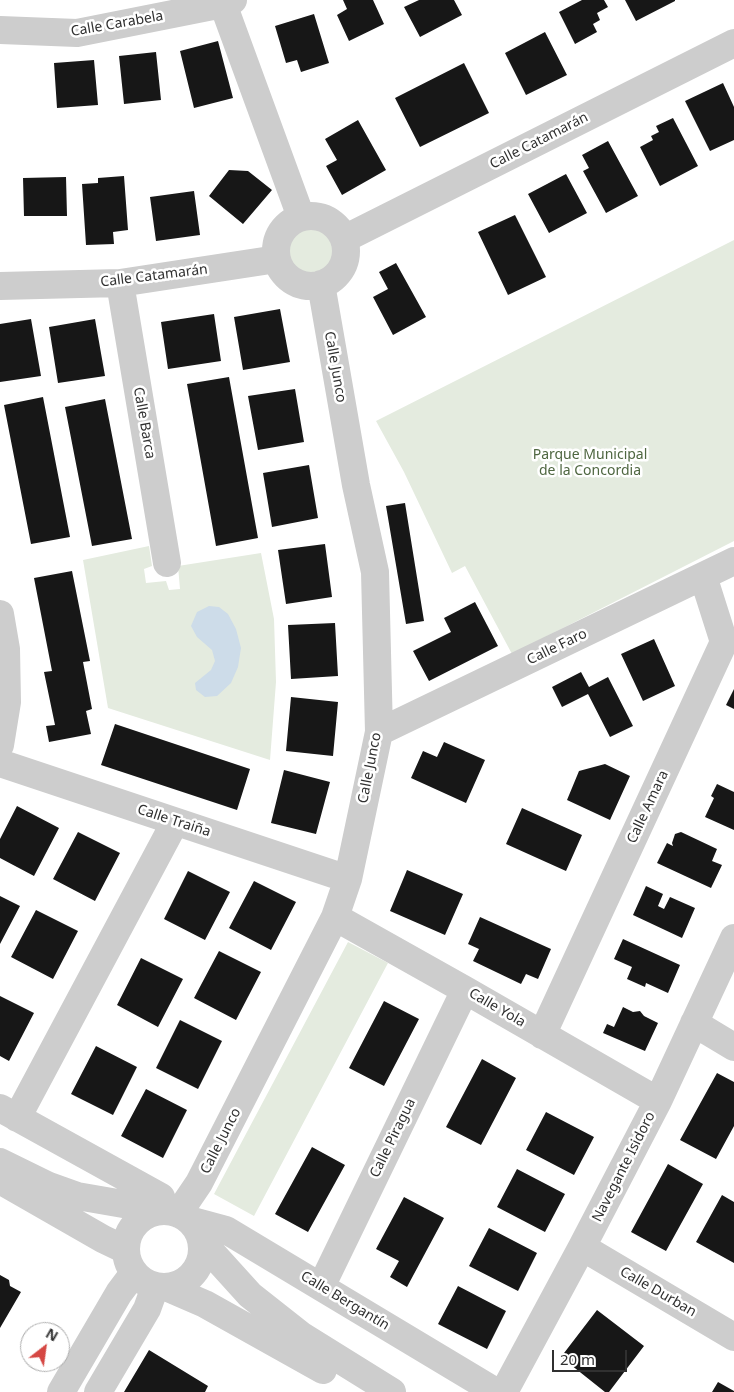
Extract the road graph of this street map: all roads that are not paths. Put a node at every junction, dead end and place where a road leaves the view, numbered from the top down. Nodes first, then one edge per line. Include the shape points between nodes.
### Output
1 (228, 2) edge
2 (0, 30) edge
3 (734, 43) edge
4 (301, 217) junction
5 (344, 239) junction
6 (277, 259) junction
7 (120, 283) junction
8 (320, 284) junction
9 (0, 286) edge
10 (734, 561) edge
11 (168, 563) dead end
12 (702, 576) junction
13 (0, 614) edge
14 (379, 732) junction
15 (0, 745) edge
16 (0, 763) edge
17 (175, 822) junction
18 (348, 879) junction
19 (334, 917) junction
20 (734, 938) edge
21 (465, 990) junction
22 (694, 1023) junction
23 (542, 1035) junction
24 (734, 1047) edge
25 (658, 1102) junction
26 (9, 1113) edge
27 (0, 1162) edge
28 (10, 1186) edge
29 (177, 1220) junction
30 (582, 1247) junction
31 (146, 1274) junction
32 (321, 1287) junction
33 (734, 1337) edge
34 (61, 1392) edge
35 (98, 1392) edge
36 (360, 1392) edge
37 (392, 1392) edge
38 (496, 1392) edge
39 (504, 1392) edge

1 - 2 street, Calle Carabela via 77,33
1 - 4 street
3 - 5 street, Calle Catamarán
4 - 5 street via 322,217 332,222
4 - 6 street via 292,221 278,238
5 - 8 street via 344,262 331,280
6 - 7 street, Calle Catamarán
6 - 8 street via 289,278 309,286
7 - 9 street, Calle Catamarán
7 - 11 street, Calle Barca
8 - 14 street, Calle Junco via 375,572
10 - 12 street, Calle Faro
12 - 14 street, Calle Faro
12 - 23 street, Calle Amara via 724,642
13 - 15 street via 6,649 7,694
14 - 18 street, Calle Junco
16 - 17 street, Calle Traiña
17 - 18 street, Calle Traiña
17 - 26 street
18 - 19 street, Calle Junco
19 - 21 street, Calle Yola
19 - 29 street, Calle Junco via 200,1183
20 - 22 street, Navegante Isidoro
21 - 23 street, Calle Yola
21 - 32 street, Calle Piragua
22 - 24 street
22 - 25 street, Navegante Isidoro
23 - 25 street, Calle Yola
25 - 30 street, Navegante Isidoro
26 - 29 street via 161,1197
27 - 29 street, Calle Bergantín via 77,1196 129,1205
28 - 31 street via 103,1239
29 - 31 street via 142,1217 133,1226 127,1237
29 - 31 street via 202,1254 198,1267 180,1284
29 - 32 street, Calle Bergantín via 226,1230
29 - 37 street via 250,1295 302,1336
30 - 33 street, Calle Durban
30 - 39 street, Navegante Isidoro
31 - 34 street via 119,1293
31 - 35 street via 147,1309
31 - 36 street
32 - 38 street, Calle Bergantín

